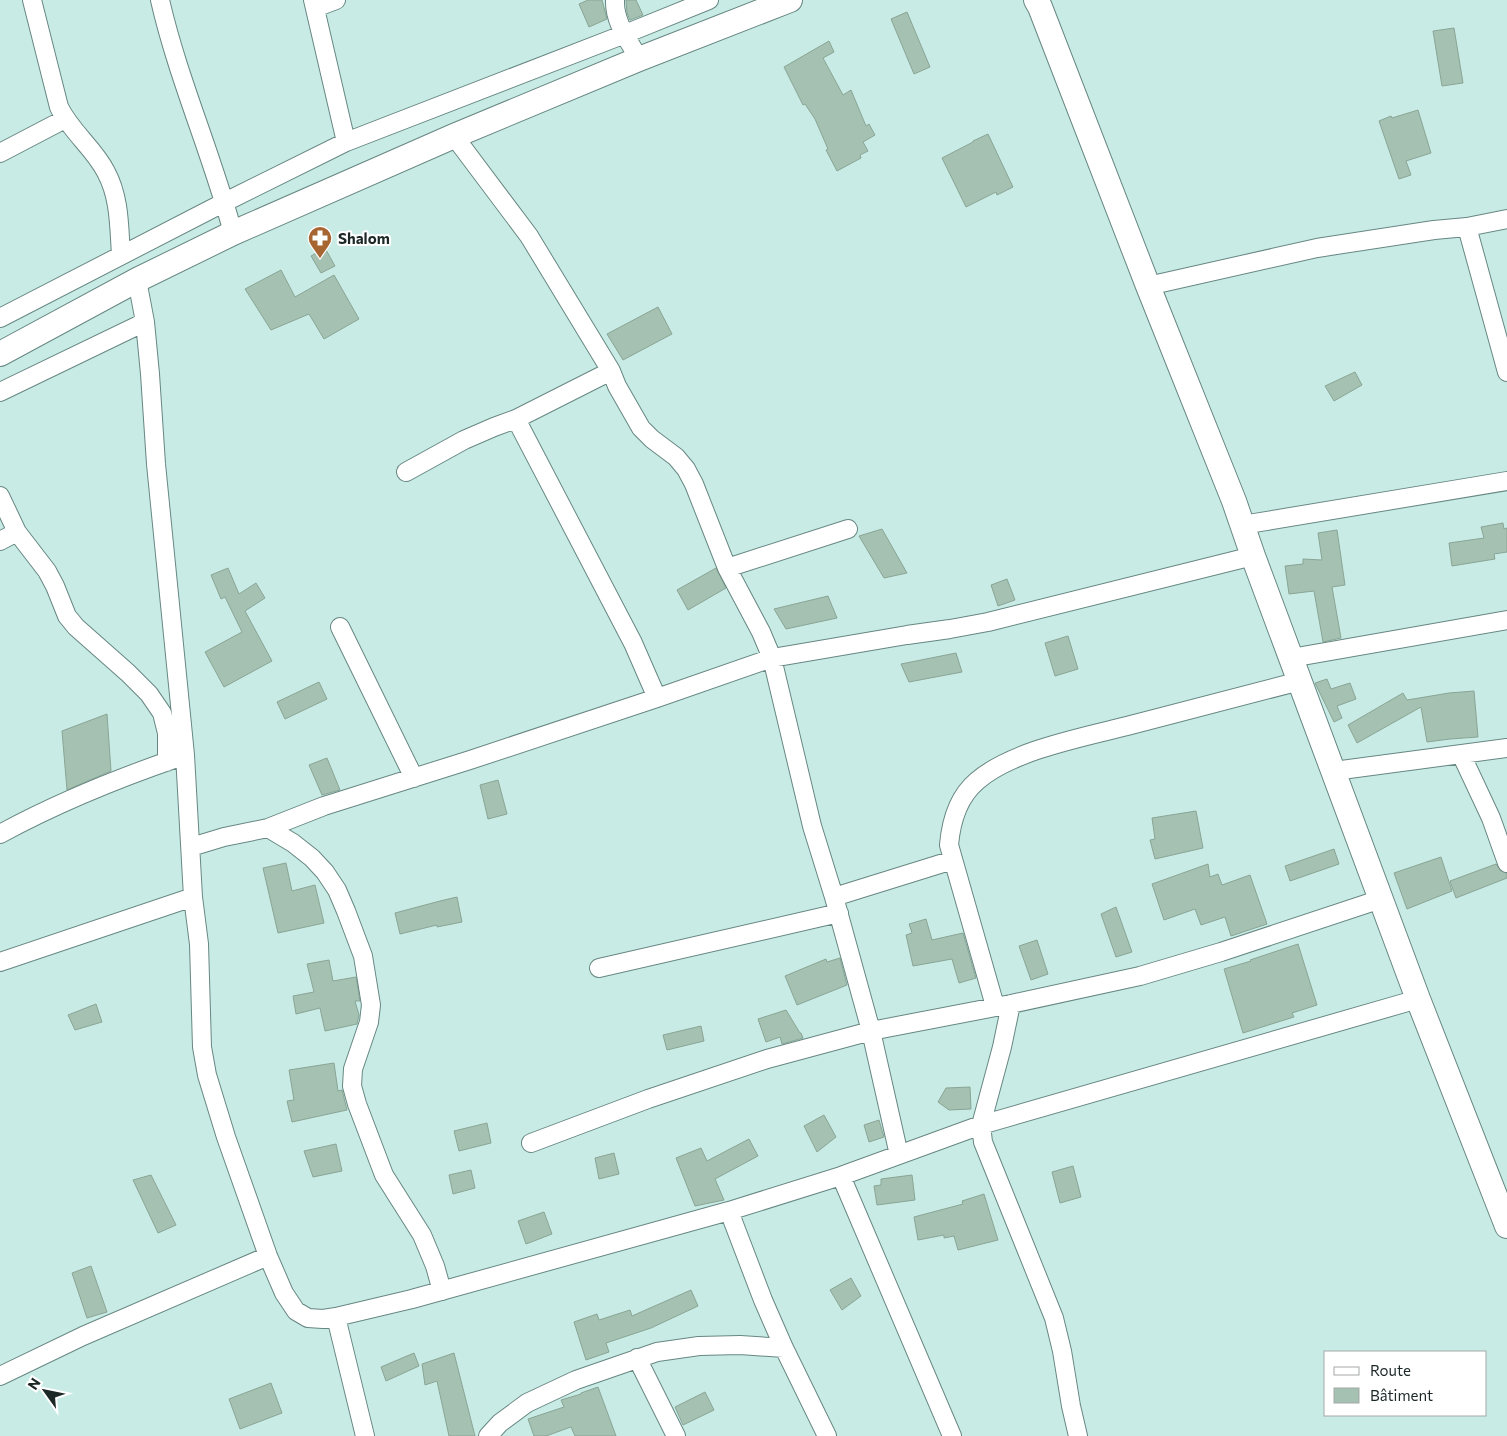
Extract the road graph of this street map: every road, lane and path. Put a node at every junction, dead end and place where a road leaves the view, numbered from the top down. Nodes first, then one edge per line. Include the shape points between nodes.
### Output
1 (32, 0) edge
2 (160, 0) edge
3 (336, 0) edge
4 (615, 0) edge
5 (708, 0) edge
6 (790, 0) edge
7 (1039, 2) edge
8 (314, 4) edge
9 (625, 34) junction
10 (639, 59) junction
11 (65, 119) junction
12 (454, 136) junction
13 (346, 142) junction
14 (0, 153) edge
15 (225, 202) junction
16 (1507, 219) edge
17 (1467, 227) junction
18 (233, 233) junction
19 (121, 255) junction
20 (138, 280) junction
21 (1148, 286) junction
22 (0, 318) edge
23 (144, 322) junction
24 (1503, 341) edge
25 (0, 354) edge
26 (611, 371) junction
27 (1507, 372) edge
28 (0, 392) edge
29 (516, 419) junction
30 (406, 472) dead end
31 (1507, 481) edge
32 (0, 496) edge
33 (1242, 525) junction
34 (848, 530) dead end
35 (17, 532) junction
36 (0, 541) edge
37 (1253, 556) junction
38 (727, 568) junction
39 (1507, 620) edge
40 (340, 627) dead end
41 (772, 658) junction
42 (1291, 658) junction
43 (1300, 681) junction
44 (657, 698) junction
45 (1507, 748) edge
46 (1460, 754) junction
47 (185, 755) junction
48 (167, 762) junction
49 (1334, 771) junction
50 (414, 778) junction
51 (268, 828) junction
52 (0, 834) edge
53 (191, 847) junction
54 (953, 860) junction
55 (1507, 863) edge
56 (193, 897) junction
57 (1381, 899) junction
58 (836, 905) junction
59 (0, 962) edge
60 (599, 968) dead end
61 (1418, 999) junction
62 (1003, 1005) junction
63 (871, 1031) junction
64 (981, 1125) junction
65 (531, 1143) dead end
66 (899, 1155) junction
67 (841, 1176) junction
68 (1500, 1187) edge
69 (729, 1211) junction
70 (1507, 1226) edge
71 (268, 1256) junction
72 (442, 1291) junction
73 (336, 1316) junction
74 (784, 1348) junction
75 (637, 1358) junction
76 (0, 1376) edge
77 (365, 1436) edge
78 (488, 1436) edge
79 (676, 1436) edge
80 (827, 1436) edge
81 (952, 1436) edge
82 (1078, 1436) edge

1 - 11 street via 59,107
2 - 15 street via 167,32
3 - 8 street
4 - 9 street via 615,12
5 - 9 street
6 - 10 main road
7 - 21 main road
8 - 13 street
9 - 10 street
9 - 13 street
10 - 12 main road
11 - 14 street
11 - 19 street via 106,171 112,185
12 - 18 main road
12 - 26 street via 529,236
13 - 15 street
15 - 18 street
15 - 19 street
16 - 17 street
17 - 21 street via 1317,248
17 - 24 street
18 - 20 main road
19 - 22 street
20 - 23 street
20 - 25 main road
21 - 33 main road
23 - 28 street
23 - 47 street
24 - 27 street
26 - 29 street
26 - 38 street via 641,428 686,469
29 - 30 street via 464,440
29 - 44 street via 633,642
31 - 33 street
32 - 35 street
33 - 37 main road
34 - 38 street
35 - 36 street
35 - 48 street via 56,586 67,616 149,694 162,713 167,733
37 - 41 street via 988,622
37 - 42 main road
38 - 41 street
39 - 42 street
40 - 50 street
41 - 44 street
41 - 58 street via 812,826
42 - 43 main road
43 - 49 main road
43 - 54 street via 1083,737 1030,753 998,767 977,780 963,796 950,830
44 - 50 street
45 - 46 street
46 - 49 street
46 - 55 street via 1491,818
47 - 48 street
47 - 53 street
48 - 52 street via 37,814
49 - 57 main road
50 - 51 street via 324,806
51 - 53 street
51 - 72 street via 293,843 325,872 353,929 363,956 371,1004 369,1022 353,1069 352,1086 384,1175 422,1235
53 - 56 street
54 - 58 street
54 - 62 street
56 - 59 street
56 - 71 street via 199,944 202,1047 207,1075
57 - 61 main road
57 - 62 street via 1197,960 1116,982
58 - 60 street
58 - 63 street
61 - 64 street
61 - 68 main road
62 - 63 street
62 - 64 street via 1002,1047
63 - 65 street via 767,1059
63 - 66 street
64 - 66 street
64 - 82 street via 991,1162 1054,1318
66 - 67 street
67 - 69 street
67 - 81 street
68 - 70 main road
69 - 72 street
69 - 74 street
71 - 73 street via 284,1293 296,1311 308,1318
71 - 76 street via 83,1336
72 - 73 street
73 - 77 street
74 - 75 street via 699,1346
74 - 80 street
75 - 78 street via 576,1380 527,1403
75 - 79 street

